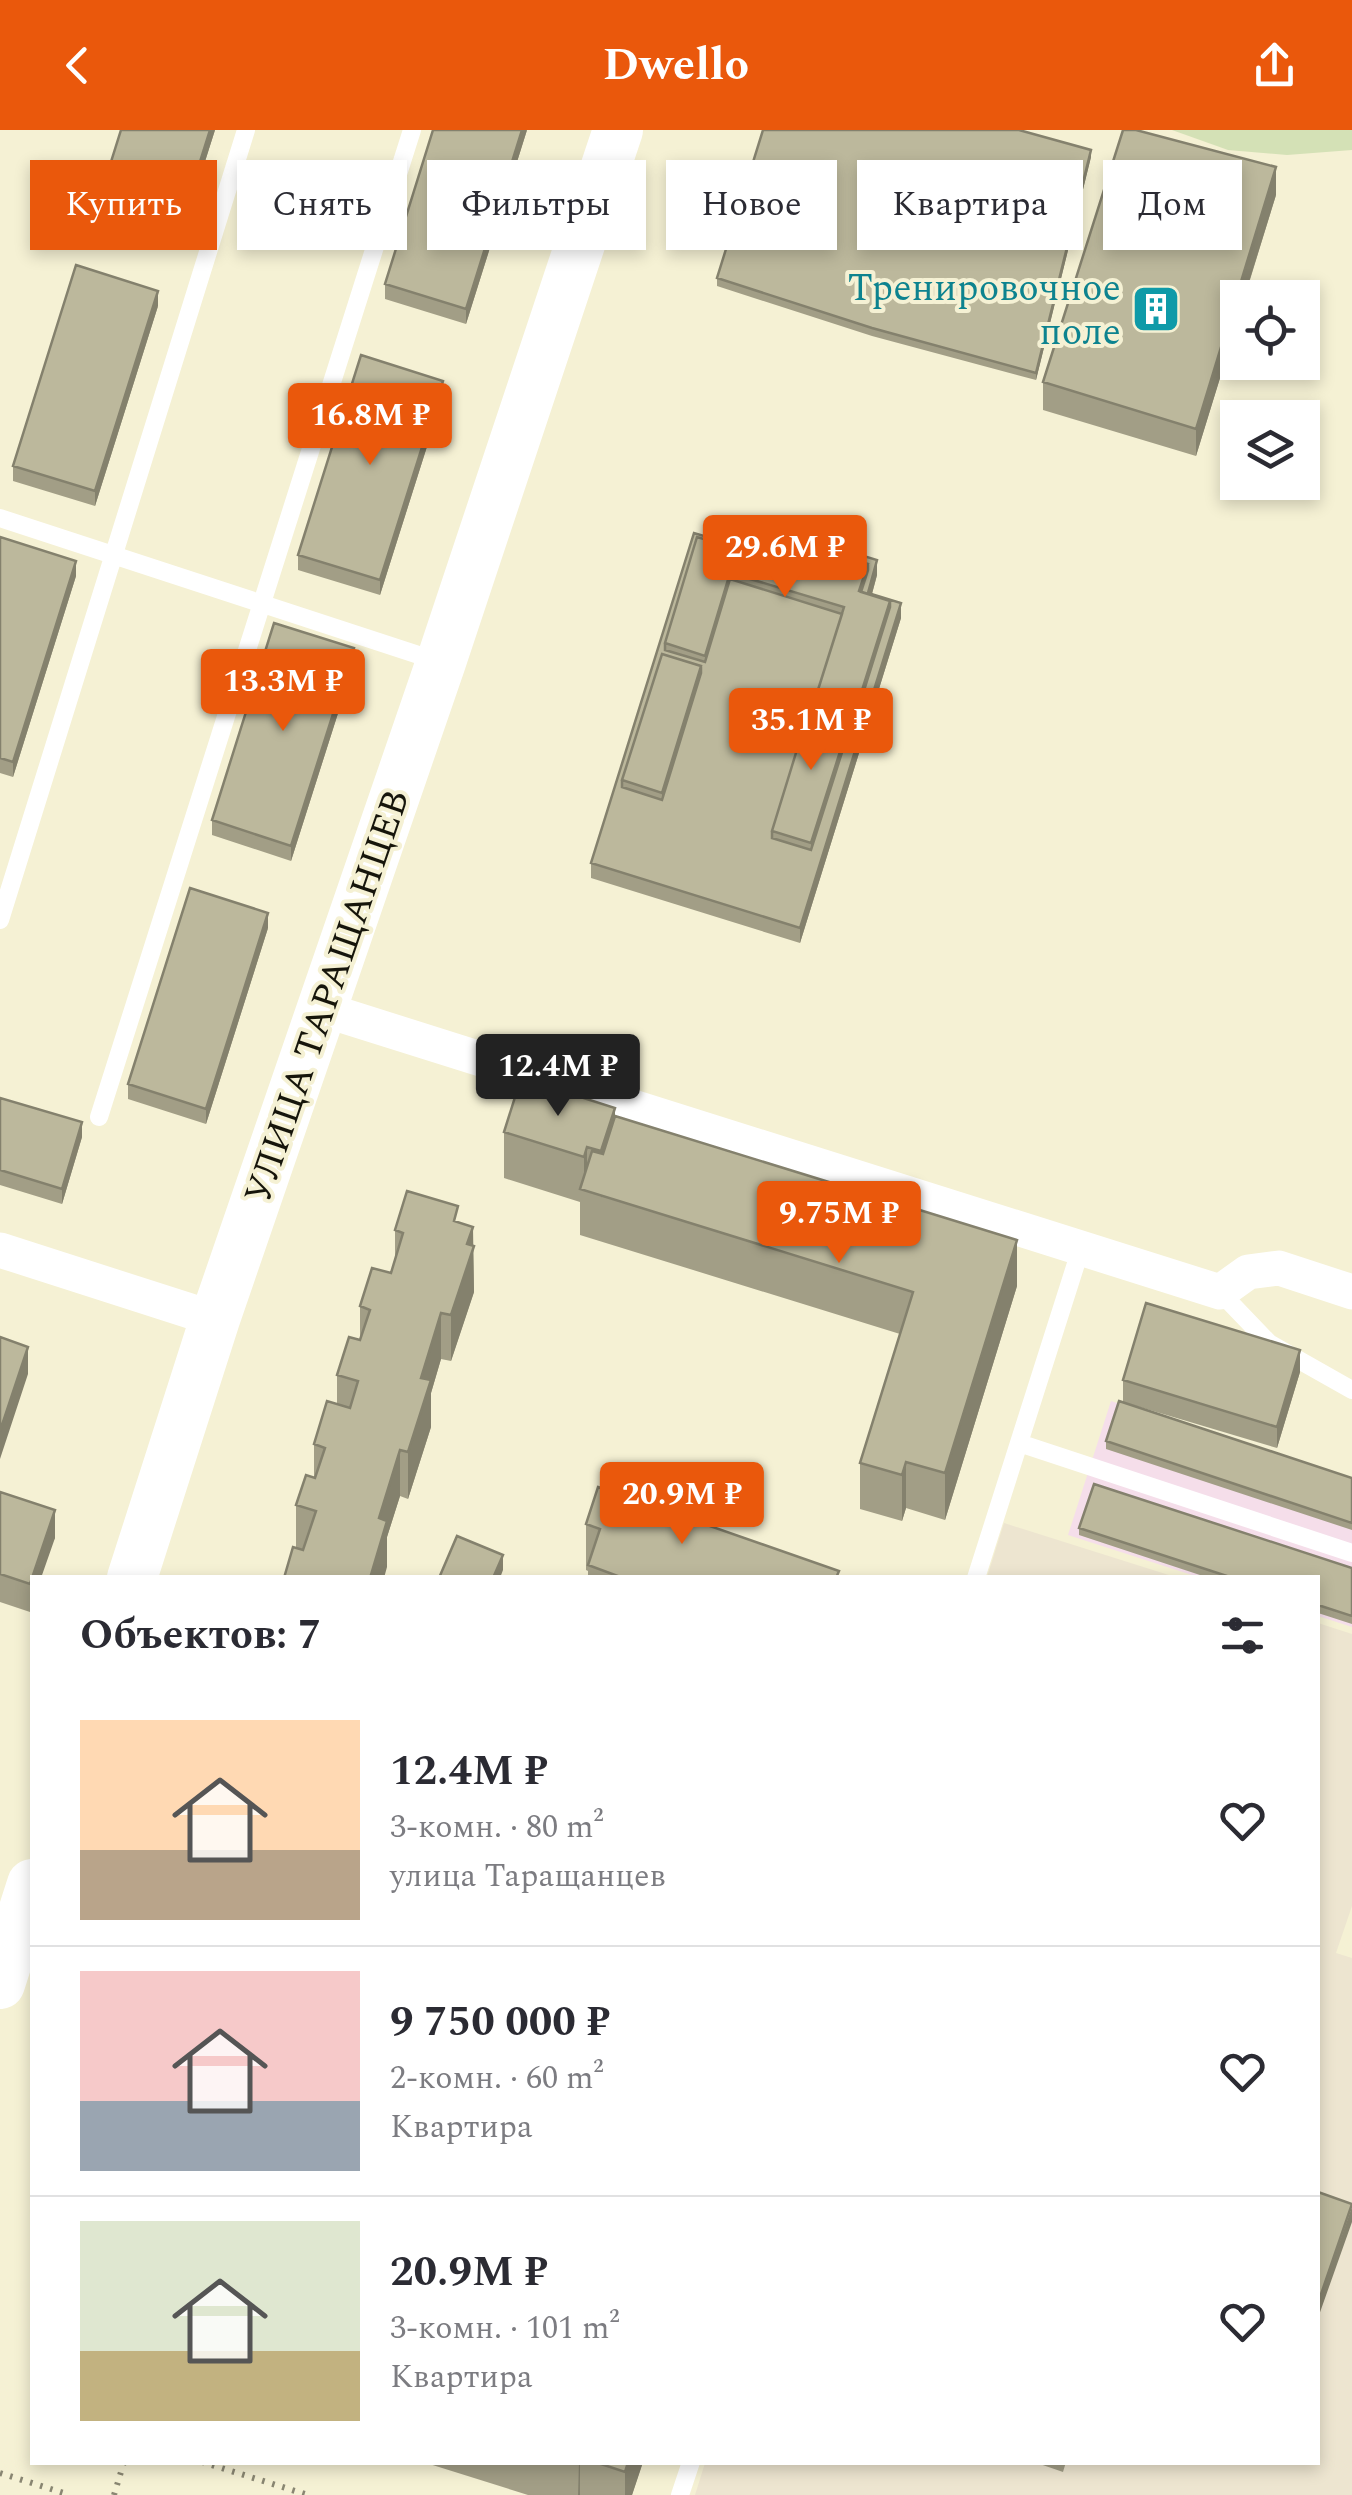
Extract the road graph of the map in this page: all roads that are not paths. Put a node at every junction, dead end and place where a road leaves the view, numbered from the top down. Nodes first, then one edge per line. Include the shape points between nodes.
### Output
1 (246, 130) edge
2 (412, 130) edge
3 (618, 130) edge
4 (0, 518) edge
5 (114, 555) junction
6 (262, 604) junction
7 (441, 662) junction
8 (0, 920) edge
9 (322, 1010) junction
10 (99, 1116) dead end
11 (1080, 1248) junction
12 (0, 1250) edge
13 (1220, 1292) junction
14 (1352, 1292) edge
15 (215, 1319) junction
16 (1352, 1390) edge
17 (1019, 1443) junction
18 (1352, 1553) edge
19 (133, 1575) edge
20 (977, 1575) edge
21 (30, 1890) edge
22 (2, 1970) edge
23 (690, 2465) edge
24 (680, 2495) edge

1 - 5 lane
2 - 6 lane
3 - 7 street, УЛИЦА ТАРАЩАНЦЕВ
4 - 5 lane
5 - 6 lane
5 - 8 lane
6 - 7 lane
6 - 10 lane
7 - 9 street, УЛИЦА ТАРАЩАНЦЕВ
9 - 11 street
9 - 15 street, УЛИЦА ТАРАЩАНЦЕВ
11 - 13 street
11 - 17 lane
12 - 15 street
13 - 14 street via 1248,1272 1279,1268
13 - 16 lane via 1270,1343
15 - 19 street, УЛИЦА ТАРАЩАНЦЕВ
17 - 18 lane
17 - 20 lane
21 - 22 street
23 - 24 lane

